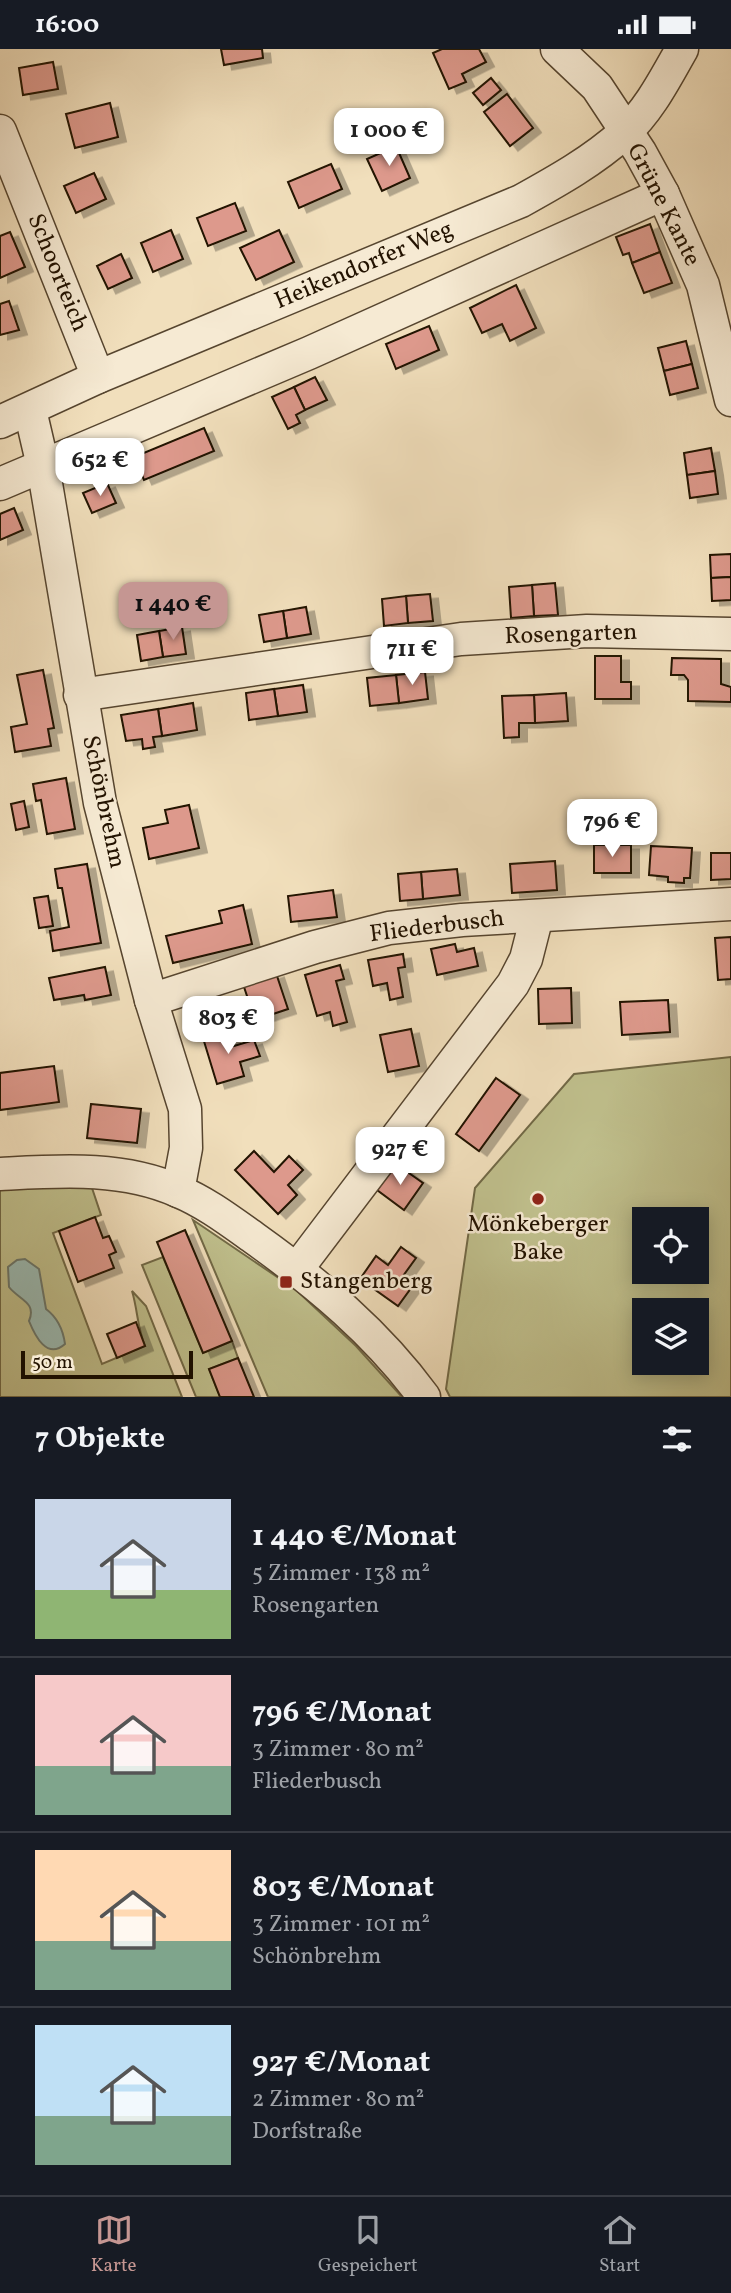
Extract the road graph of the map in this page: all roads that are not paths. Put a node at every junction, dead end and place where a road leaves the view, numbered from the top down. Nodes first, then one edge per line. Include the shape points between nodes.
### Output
1 (556, 49) edge
2 (682, 49) edge
3 (0, 131) edge
4 (626, 132) junction
5 (663, 194) junction
6 (99, 377) junction
7 (731, 400) edge
8 (30, 409) junction
9 (0, 422) edge
10 (43, 465) junction
11 (0, 484) edge
12 (731, 634) edge
13 (80, 695) junction
14 (731, 904) edge
15 (537, 916) junction
16 (151, 1000) junction
17 (0, 1174) edge
18 (178, 1191) junction
19 (297, 1269) junction
20 (424, 1397) edge

1 - 4 street, Grüne Kante via 597,87
2 - 4 street, Heikendorfer Weg via 662,85
3 - 6 street, Schoorteich
4 - 5 street, Grüne Kante
4 - 6 street, Heikendorfer Weg via 578,169 521,201
5 - 7 street, Grüne Kante via 703,285
5 - 10 street via 309,353
6 - 8 street, Heikendorfer Weg
8 - 9 street, Heikendorfer Weg
8 - 10 street, Schönbrehm
10 - 11 street
10 - 13 street, Schönbrehm
12 - 13 street, Rosengarten via 587,631 461,639
13 - 16 street, Schönbrehm via 100,803
14 - 15 street, Fliederbusch
15 - 16 street, Fliederbusch via 389,928
15 - 19 street via 526,959 513,984
16 - 18 street, Schönbrehm via 185,1109 186,1148
17 - 18 street via 69,1170 124,1176
18 - 19 street
19 - 20 street via 342,1306

